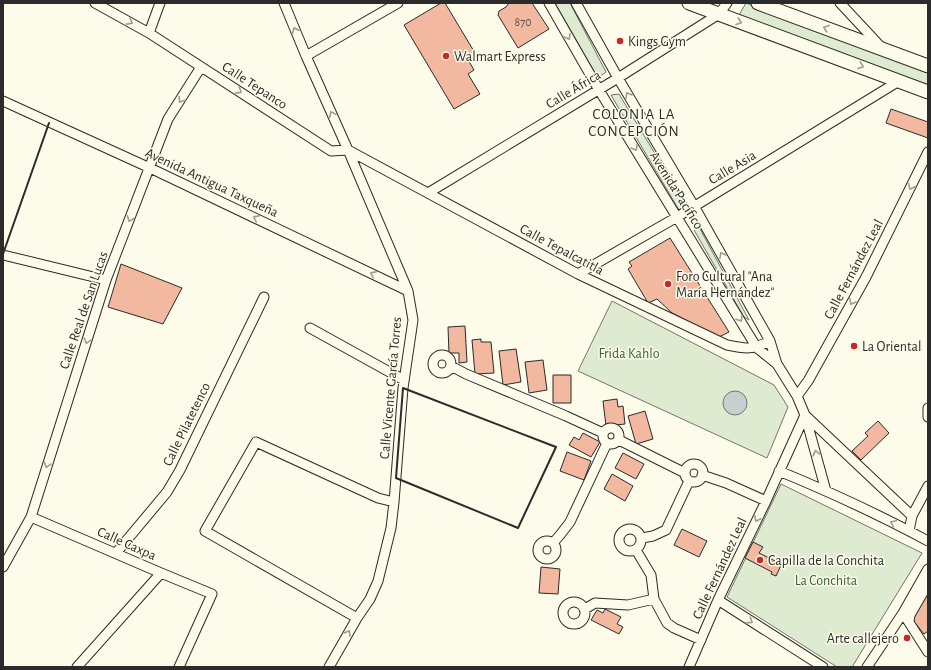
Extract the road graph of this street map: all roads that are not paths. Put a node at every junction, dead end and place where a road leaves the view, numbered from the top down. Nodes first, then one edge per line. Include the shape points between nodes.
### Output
1 (95, 3) edge
2 (160, 3) edge
3 (284, 3) edge
4 (398, 3) edge
5 (549, 3) edge
6 (576, 3) edge
7 (689, 3) edge
8 (727, 3) edge
9 (758, 3) edge
10 (845, 5) edge
11 (719, 14) junction
12 (149, 33) junction
13 (884, 49) junction
14 (306, 56) junction
15 (928, 66) edge
16 (202, 67) junction
17 (618, 78) junction
18 (899, 81) junction
19 (599, 90) junction
20 (928, 92) edge
21 (3, 102) edge
22 (348, 150) junction
23 (928, 152) edge
24 (150, 168) junction
25 (428, 193) junction
26 (694, 206) junction
27 (677, 217) junction
28 (3, 255) edge
29 (578, 274) junction
30 (106, 280) junction
31 (408, 291) junction
32 (264, 297) dead end
33 (310, 328) dead end
34 (770, 341) junction
35 (757, 348) junction
36 (777, 364) junction
37 (451, 366) dead end
38 (404, 380) junction
39 (797, 396) junction
40 (928, 408) edge
41 (805, 415) junction
42 (928, 417) edge
43 (603, 433) junction
44 (619, 440) junction
45 (607, 443) junction
46 (779, 471) junction
47 (702, 476) junction
48 (687, 477) junction
49 (928, 486) edge
50 (826, 491) junction
51 (766, 501) junction
52 (394, 502) junction
53 (31, 516) junction
54 (912, 516) junction
55 (909, 531) junction
56 (642, 538) junction
57 (928, 541) edge
58 (553, 543) dead end
59 (636, 550) junction
60 (116, 553) junction
61 (3, 567) edge
62 (928, 569) edge
63 (161, 573) junction
64 (928, 584) edge
65 (654, 599) junction
66 (718, 600) junction
67 (584, 609) dead end
68 (903, 613) junction
69 (357, 618) junction
70 (909, 621) junction
71 (701, 640) junction
72 (928, 652) edge
73 (77, 667) edge
74 (179, 667) edge
75 (329, 667) edge
76 (689, 667) edge
77 (823, 667) edge
78 (867, 667) edge

1 -> 12 street, Calle Tepanco
2 - 12 street
14 -> 3 street, Calle Vicente García Torres
4 - 14 street
5 -> 19 street, Avenida Pacífico
6 - 17 street, Avenida Pacífico
7 - 11 main road
8 - 11 street, Calle África
13 -> 9 main road
10 - 13 street
11 - 17 street, Calle África
11 -> 18 main road
12 - 16 street, Calle Tepanco
13 - 15 main road
22 -> 14 street, Calle Vicente García Torres
16 -> 22 street, Calle Tepanco via 331,151
16 -> 24 street, Calle Real de San Lucas via 168,119
17 - 19 street, Calle África
26 -> 17 street, Avenida Pacífico
18 - 20 main road
18 - 26 street, Calle Asia
19 - 25 street, Calle África
19 -> 27 street, Avenida Pacífico
21 - 24 street, Avenida Antigua Taxqueña
22 - 25 street, Calle Tepalcatitla
22 - 31 street, Calle Vicente García Torres
23 -> 39 street, Calle Fernández Leal via 866,277
24 -> 30 street, Calle Real de San Lucas
31 -> 24 street, Avenida Antigua Taxqueña
25 - 29 street, Calle Tepalcatitla
26 - 27 street, Calle Asia
34 -> 26 street, Avenida Pacífico
27 - 29 street, Calle Asia
27 -> 35 street, Avenida Pacífico
28 - 30 street
29 - 35 street, Calle Tepalcatitla via 727,345 744,349
30 -> 53 street, Calle Real de San Lucas
31 - 38 street, Calle Vicente García Torres via 413,320
32 - 60 street, Calle Pilatetenco via 180,470 167,492
33 - 38 street
34 - 35 street
34 - 36 street, Avenida Pacífico
35 - 36 street, Avenida Pacífico
36 - 39 street, Avenida Pacífico
37 - 43 street
38 - 52 street, Calle Vicente García Torres
39 - 41 street, Avenida Pacífico
40 - 42 street
41 - 46 street, Calle Fernández Leal
50 -> 41 street, Avenida Pacífico
41 - 54 street
43 - 44 street via 609,428 614,428 618,432
43 - 45 street via 603,439
44 - 45 street via 612,444
44 - 48 street
45 - 58 street via 570,522
46 - 50 street
46 - 51 street, Calle Fernández Leal
47 - 48 street via 697,482
47 - 48 street via 700,468 695,464 687,467
47 - 51 street via 726,483
48 - 56 street via 666,530
49 - 54 street
55 -> 50 street
51 -> 66 street, Calle Fernández Leal
52 - 69 street, Calle Vicente García Torres via 391,528 378,581
52 - 69 street via 378,498 256,442 205,531
53 - 60 street, Calle Caxpa
53 - 61 street, Calle Real de San Lucas
54 - 55 street
55 - 57 street
56 - 59 street via 641,545
56 - 59 street via 638,532 631,529 621,534 619,541 622,548 628,552
59 - 65 street via 651,575
60 - 63 street, Calle Caxpa
62 - 68 street
63 - 73 street
63 - 74 street, Calle Caxpa via 212,594
64 - 70 street
65 - 67 street via 628,605 595,603
65 - 71 street via 667,623
66 - 71 street, Calle Fernández Leal
66 -> 77 street
68 - 70 street
68 - 78 street
75 -> 69 street, Calle Vicente García Torres
70 - 72 street
71 - 76 street, Calle Fernández Leal

